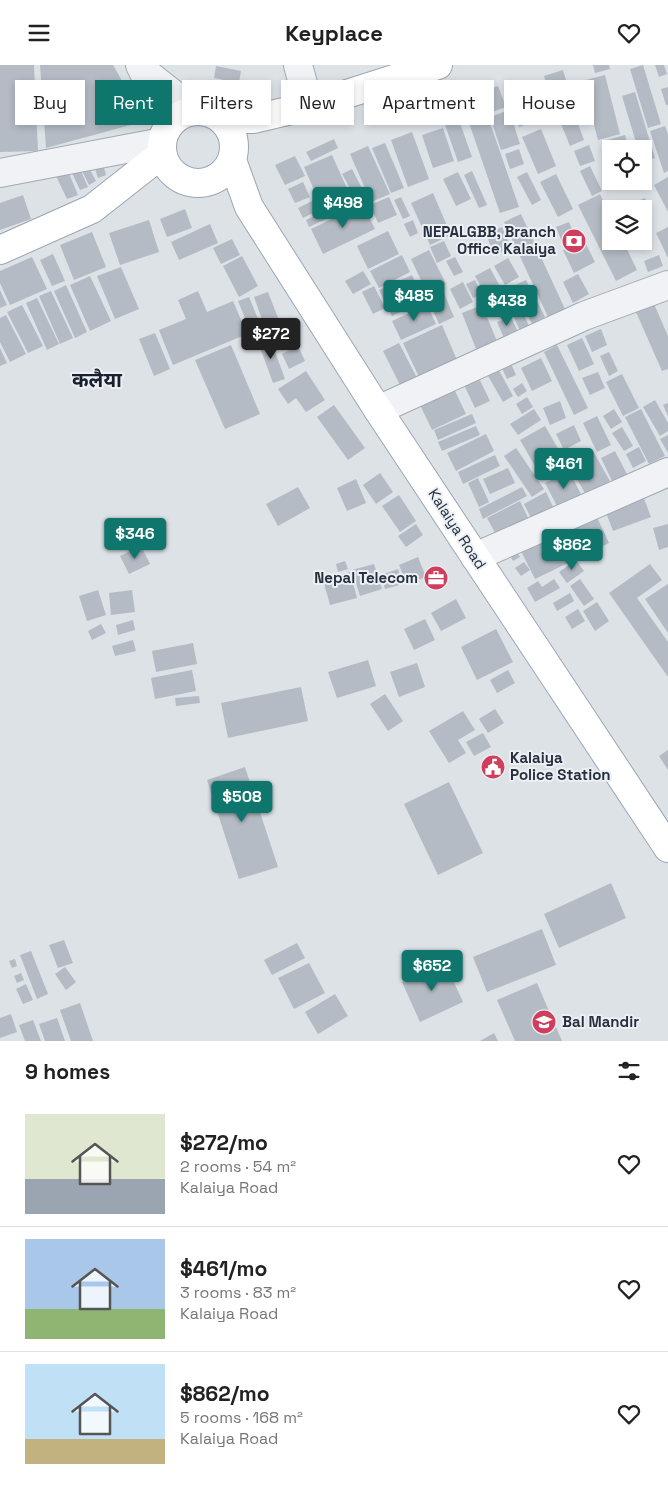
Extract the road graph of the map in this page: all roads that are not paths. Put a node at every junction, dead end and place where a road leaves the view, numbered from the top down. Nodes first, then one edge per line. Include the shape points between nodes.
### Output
1 (298, 65) edge
2 (438, 65) edge
3 (142, 68) edge
4 (302, 80) edge
5 (354, 91) edge
6 (182, 101) edge
7 (182, 117) edge
8 (227, 125) edge
9 (251, 125) edge
10 (166, 148) junction
11 (233, 158) junction
12 (0, 173) edge
13 (212, 181) junction
14 (250, 207) junction
15 (0, 249) edge
16 (668, 285) edge
17 (378, 410) junction
18 (668, 472) edge
19 (475, 557) junction
20 (668, 849) edge

1 - 4 street
2 - 5 main road
3 - 6 street
3 - 10 street
7 - 10 main road
8 - 11 main road via 235,145
9 - 11 main road
10 - 12 street
10 - 13 main road via 180,179 201,183
10 - 15 main road via 92,209
11 - 13 main road via 227,169
11 - 14 main road
13 - 14 main road
14 - 17 main road, Kalaiya Road
16 - 17 street via 584,316
17 - 19 main road, Kalaiya Road
18 - 19 street
19 - 20 main road, Kalaiya Road

